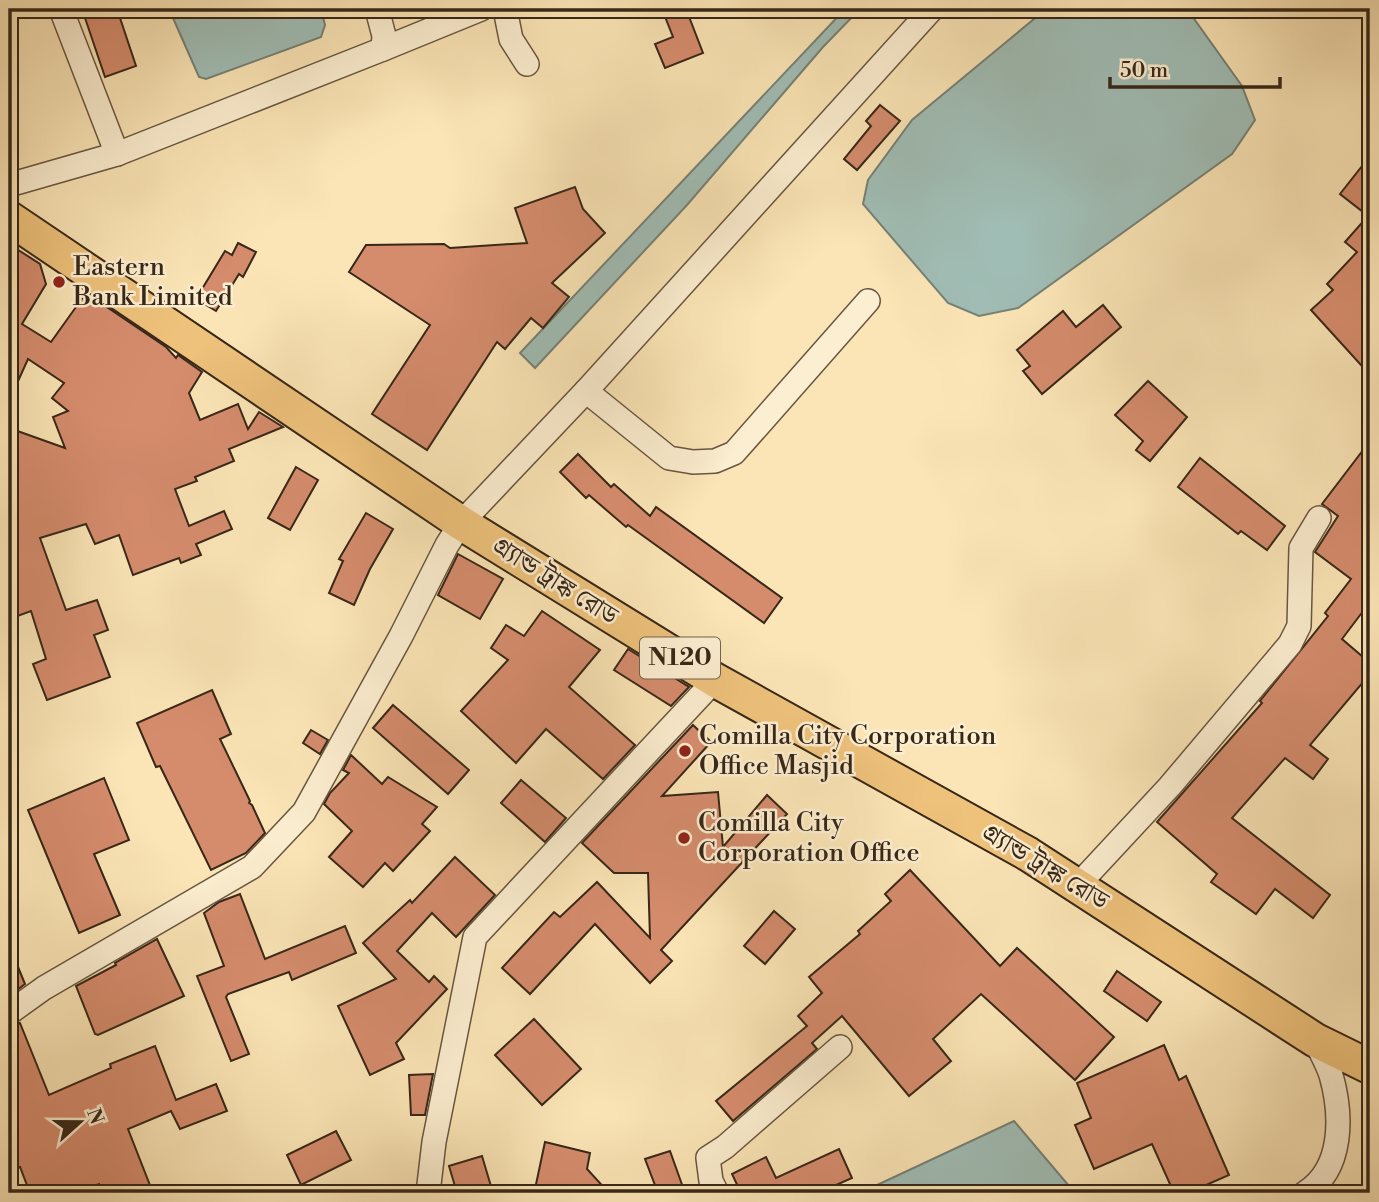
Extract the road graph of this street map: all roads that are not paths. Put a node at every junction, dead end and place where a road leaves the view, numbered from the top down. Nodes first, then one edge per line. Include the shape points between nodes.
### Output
1 (61, 9) edge
2 (376, 9) edge
3 (481, 9) edge
4 (505, 9) edge
5 (932, 9) edge
6 (383, 49) junction
7 (527, 64) dead end
8 (117, 154) junction
9 (9, 185) edge
10 (9, 218) edge
11 (868, 301) dead end
12 (586, 391) junction
13 (1319, 518) dead end
14 (461, 523) junction
15 (715, 680) junction
16 (1078, 885) junction
17 (9, 1013) edge
18 (1315, 1040) junction
19 (840, 1047) dead end
20 (1370, 1067) edge
21 (1313, 1191) edge
22 (428, 1193) edge
23 (717, 1193) edge

1 - 8 street
2 - 6 street
3 - 6 street
4 - 7 street via 511,39
5 - 12 street
6 - 8 street
8 - 9 street
10 - 14 highway, গ্র্যান্ড ট্রাঙ্ক রোড / N120
11 - 12 street via 734,453 715,461 669,458
12 - 14 street
13 - 16 street via 1301,548 1299,626 1290,644 1170,786
14 - 15 highway, গ্র্যান্ড ট্রাঙ্ক রোড / N120
14 - 17 street via 304,812 252,867
15 - 16 highway, গ্র্যান্ড ট্রাঙ্ক রোড / N120
15 - 22 street via 475,937
16 - 18 highway, গ্র্যান্ড ট্রাঙ্ক রোড / N120
18 - 20 highway, গ্র্যান্ড ট্রাঙ্ক রোড / N120
18 - 21 street via 1330,1074 1337,1140 1331,1164
19 - 23 street via 708,1158

